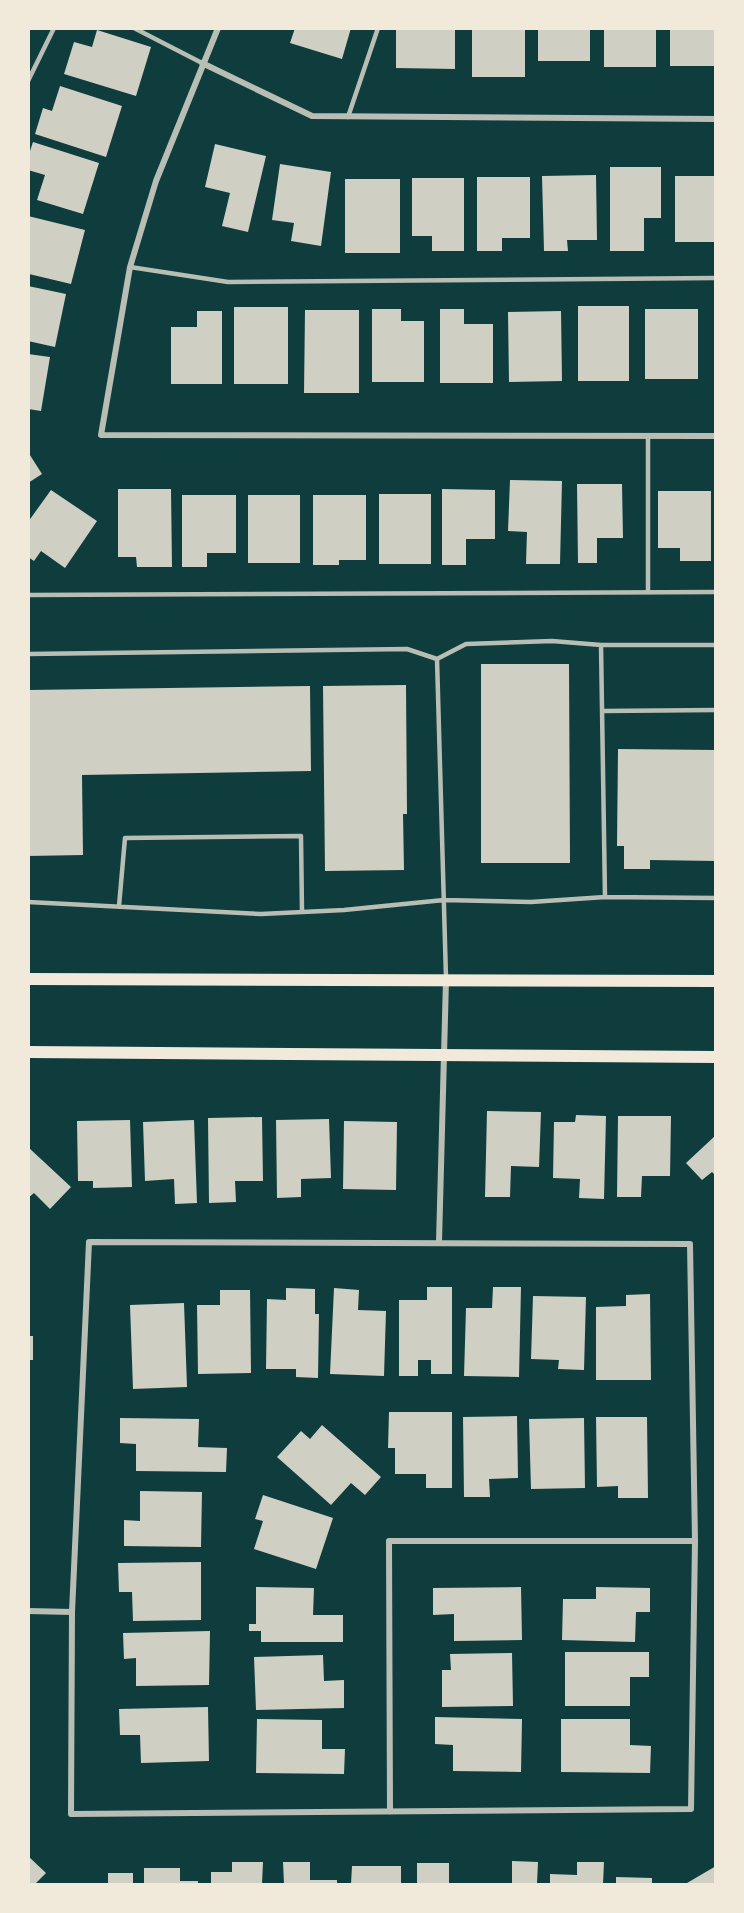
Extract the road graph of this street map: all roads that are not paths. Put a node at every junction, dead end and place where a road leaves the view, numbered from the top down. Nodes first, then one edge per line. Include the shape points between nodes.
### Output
1 (54, 28) edge
2 (134, 28) edge
3 (218, 28) edge
4 (378, 28) edge
5 (202, 63) junction
6 (28, 81) edge
7 (348, 117) junction
8 (716, 119) edge
9 (130, 267) junction
10 (716, 278) edge
11 (648, 436) junction
12 (716, 436) edge
13 (648, 592) junction
14 (716, 592) edge
15 (28, 595) edge
16 (601, 645) junction
17 (716, 645) edge
18 (28, 654) edge
19 (437, 659) junction
20 (716, 710) edge
21 (603, 711) junction
22 (605, 897) junction
23 (716, 898) edge
24 (444, 900) junction
25 (28, 902) edge
26 (119, 906) junction
27 (302, 912) junction
28 (28, 979) edge
29 (446, 980) junction
30 (716, 981) edge
31 (28, 1052) edge
32 (442, 1053) junction
33 (716, 1057) edge
34 (439, 1242) junction
35 (694, 1541) junction
36 (28, 1611) edge
37 (72, 1612) junction
38 (390, 1812) junction

1 - 6 lane
2 - 5 lane
3 - 5 street
4 - 7 lane
5 - 7 street via 312,116
5 - 9 street via 156,181
7 - 8 street
9 - 10 lane via 228,282
9 - 11 street via 100,435
11 - 12 street
11 - 13 lane
13 - 14 lane
13 - 15 lane
16 - 17 lane
16 - 19 lane via 552,641 466,644
16 - 21 lane
18 - 19 lane via 407,649
19 - 24 lane
20 - 21 lane
21 - 22 lane
22 - 23 lane
22 - 24 lane via 531,902
24 - 27 lane
24 - 29 lane
25 - 26 lane
26 - 27 lane via 261,914
26 - 27 lane via 125,838 301,836
28 - 29 main road
29 - 30 main road
29 - 32 street
31 - 32 main road
32 - 33 main road
32 - 34 street
34 - 35 street via 690,1244
34 - 37 street via 89,1242
35 - 38 street via 691,1809
35 - 38 street via 389,1540
36 - 37 street
37 - 38 street via 71,1814

